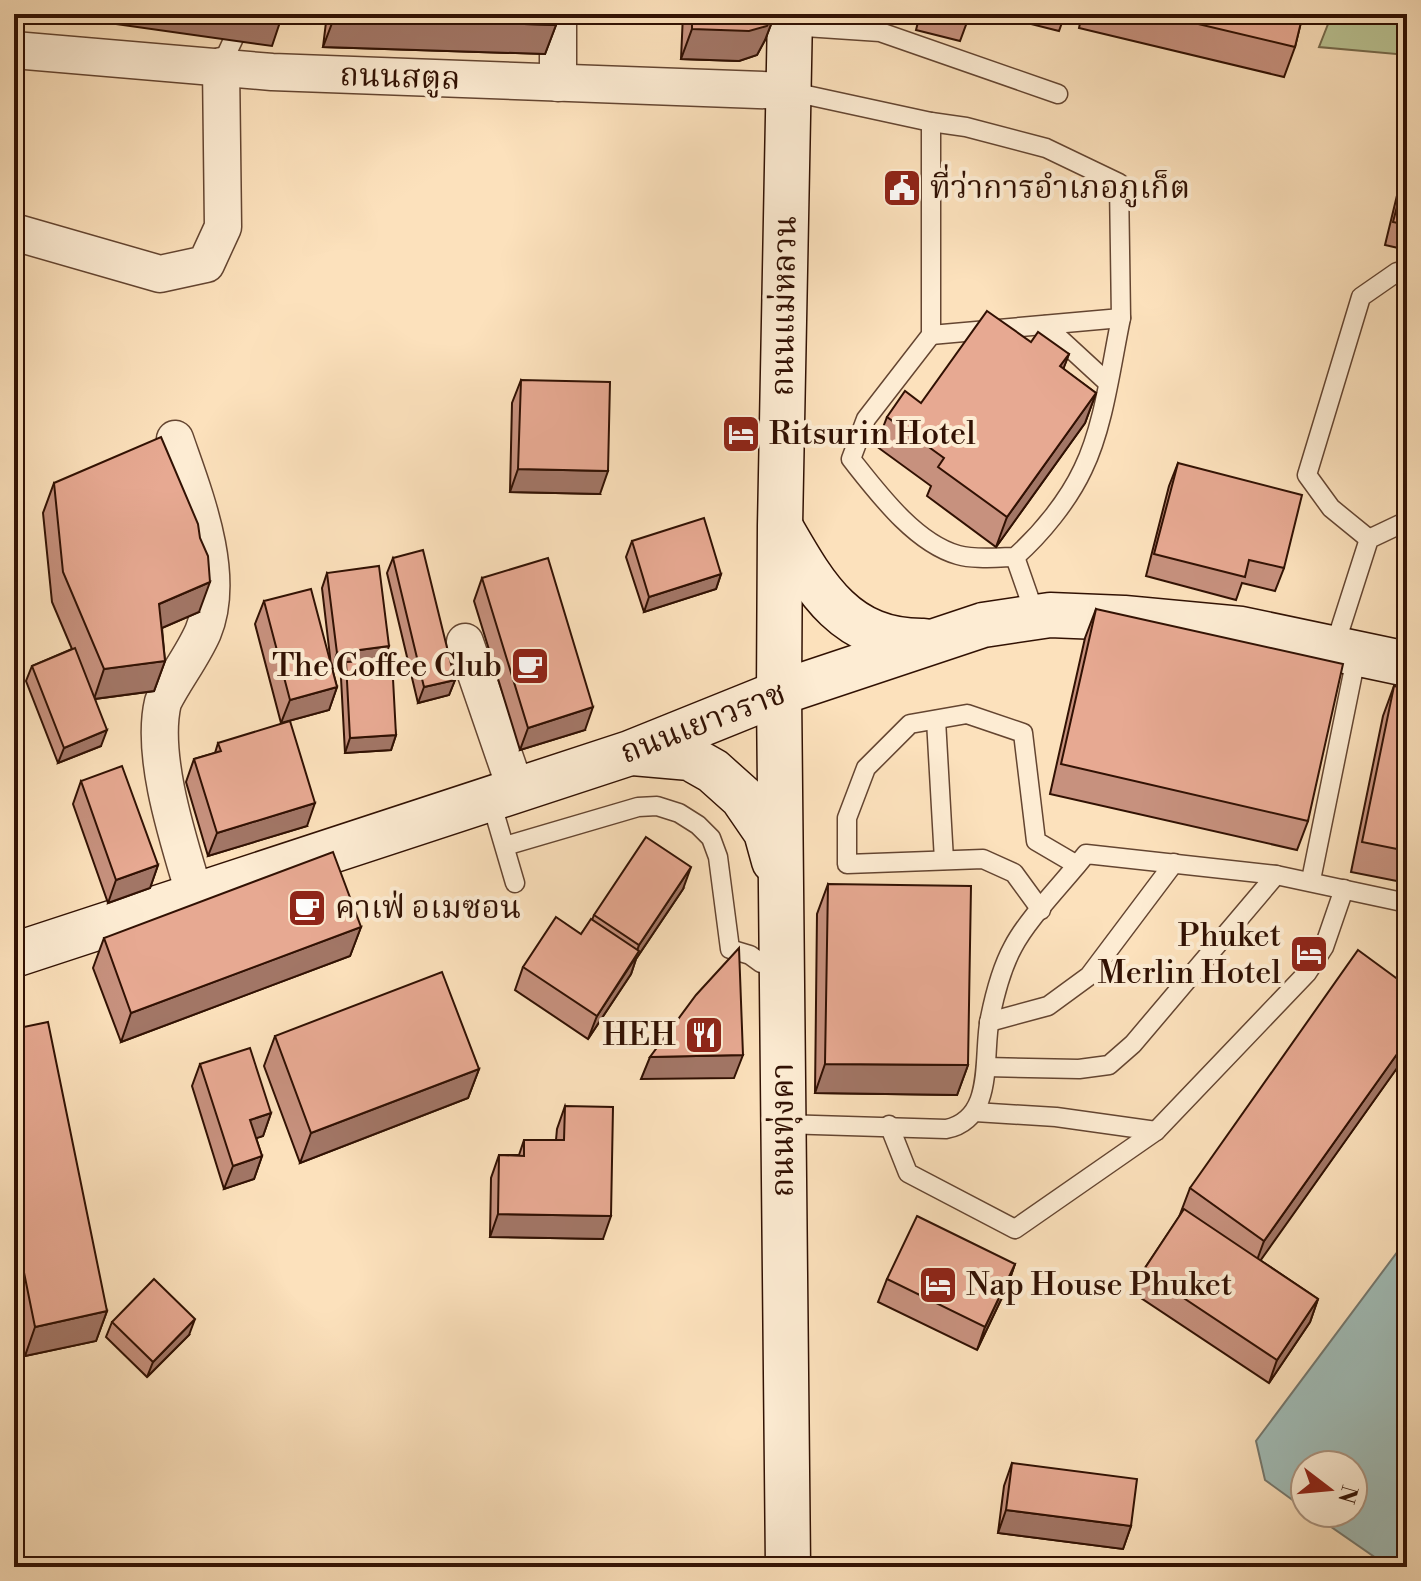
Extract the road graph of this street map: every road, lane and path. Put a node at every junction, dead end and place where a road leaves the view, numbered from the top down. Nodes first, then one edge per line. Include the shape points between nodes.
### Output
1 (245, 14) edge
2 (558, 14) edge
3 (790, 20) edge
4 (14, 50) edge
5 (221, 66) junction
6 (558, 83) junction
7 (788, 91) junction
8 (1058, 94) dead end
9 (931, 122) junction
10 (14, 232) edge
11 (1407, 270) edge
12 (1121, 318) junction
13 (1045, 325) junction
14 (931, 335) junction
15 (1108, 383) junction
16 (175, 439) dead end
17 (1407, 521) edge
18 (780, 526) junction
19 (1369, 539) junction
20 (1015, 557) junction
21 (1030, 618) junction
22 (932, 641) junction
23 (465, 642) dead end
24 (1345, 651) junction
25 (1407, 664) edge
26 (779, 693) junction
27 (936, 720) junction
28 (630, 753) junction
29 (503, 794) junction
30 (505, 846) junction
31 (944, 860) junction
32 (1174, 863) junction
33 (1077, 865) junction
34 (1276, 875) junction
35 (780, 880) junction
36 (1311, 880) junction
37 (515, 883) dead end
38 (1344, 889) junction
39 (195, 896) junction
40 (1407, 903) edge
41 (1041, 910) junction
42 (14, 955) edge
43 (783, 960) junction
44 (989, 1022) junction
45 (986, 1067) junction
46 (975, 1112) junction
47 (782, 1124) junction
48 (889, 1125) junction
49 (1156, 1131) junction
50 (788, 1567) edge

1 - 5 lane
2 - 6 street
3 - 7 main road, ถนนแม่หลวน
3 - 8 lane via 880,32
4 - 5 street, ถนนสตูล
5 - 6 street, ถนนสตูล
5 - 10 street via 223,227 206,264 160,274
6 - 7 street, ถนนสตูล
7 - 9 lane
7 - 18 main road, ถนนแม่หลวน
9 - 12 lane via 1046,148 1119,183
9 - 14 lane
11 - 19 lane via 1361,297 1307,475 1331,508
12 - 13 lane
12 - 15 lane
13 - 14 lane
13 - 15 lane
14 - 20 lane via 866,419 851,459 926,540 959,556
15 - 20 lane via 1083,469 1041,534
16 - 39 street via 196,499 212,597 203,631 160,713 164,770
17 - 19 lane
18 - 22 main road via 811,582 850,620 889,638
18 - 26 main road, ถนนแม่หลวน
19 - 24 lane
20 - 21 lane via 1030,600
21 - 22 main road, ถนนเยาวราช
21 - 24 main road, ถนนเยาวราช via 1092,615 1241,629
22 - 26 main road, ถนนเยาวราช
23 - 29 street
24 - 25 main road, ถนนเยาวราช
24 - 36 lane
26 - 28 main road, ถนนเยาวราช
26 - 35 main road, ถนนทุ่งคา
27 - 31 lane
27 - 31 lane via 910,724 866,768 847,818 847,864
27 - 33 lane via 967,714 1023,733 1036,841
28 - 29 main road, ถนนเยาวราช
28 - 35 main road via 690,758 713,771 742,797 766,832
29 - 30 lane
29 - 39 main road, ถนนเยาวราช
30 - 37 lane
30 - 43 lane via 638,807 679,813 705,831 716,847 730,949 761,963
31 - 41 lane via 983,859 1014,873
32 - 33 lane via 1086,854
32 - 34 lane
32 - 44 lane via 1089,976 1048,1006
33 - 41 lane
34 - 36 lane
34 - 45 lane via 1133,1044 1109,1065
35 - 43 main road, ถนนทุ่งคา
36 - 38 lane
38 - 40 lane
38 - 49 lane via 1324,947 1307,973
39 - 42 main road, ถนนเยาวราช
41 - 44 lane via 1014,945
43 - 47 main road, ถนนทุ่งคา
44 - 45 lane
45 - 46 lane
46 - 48 lane via 962,1126 946,1129
46 - 49 lane
47 - 48 lane
47 - 50 main road, ถนนทุ่งคา
48 - 49 lane via 908,1173 1015,1229

